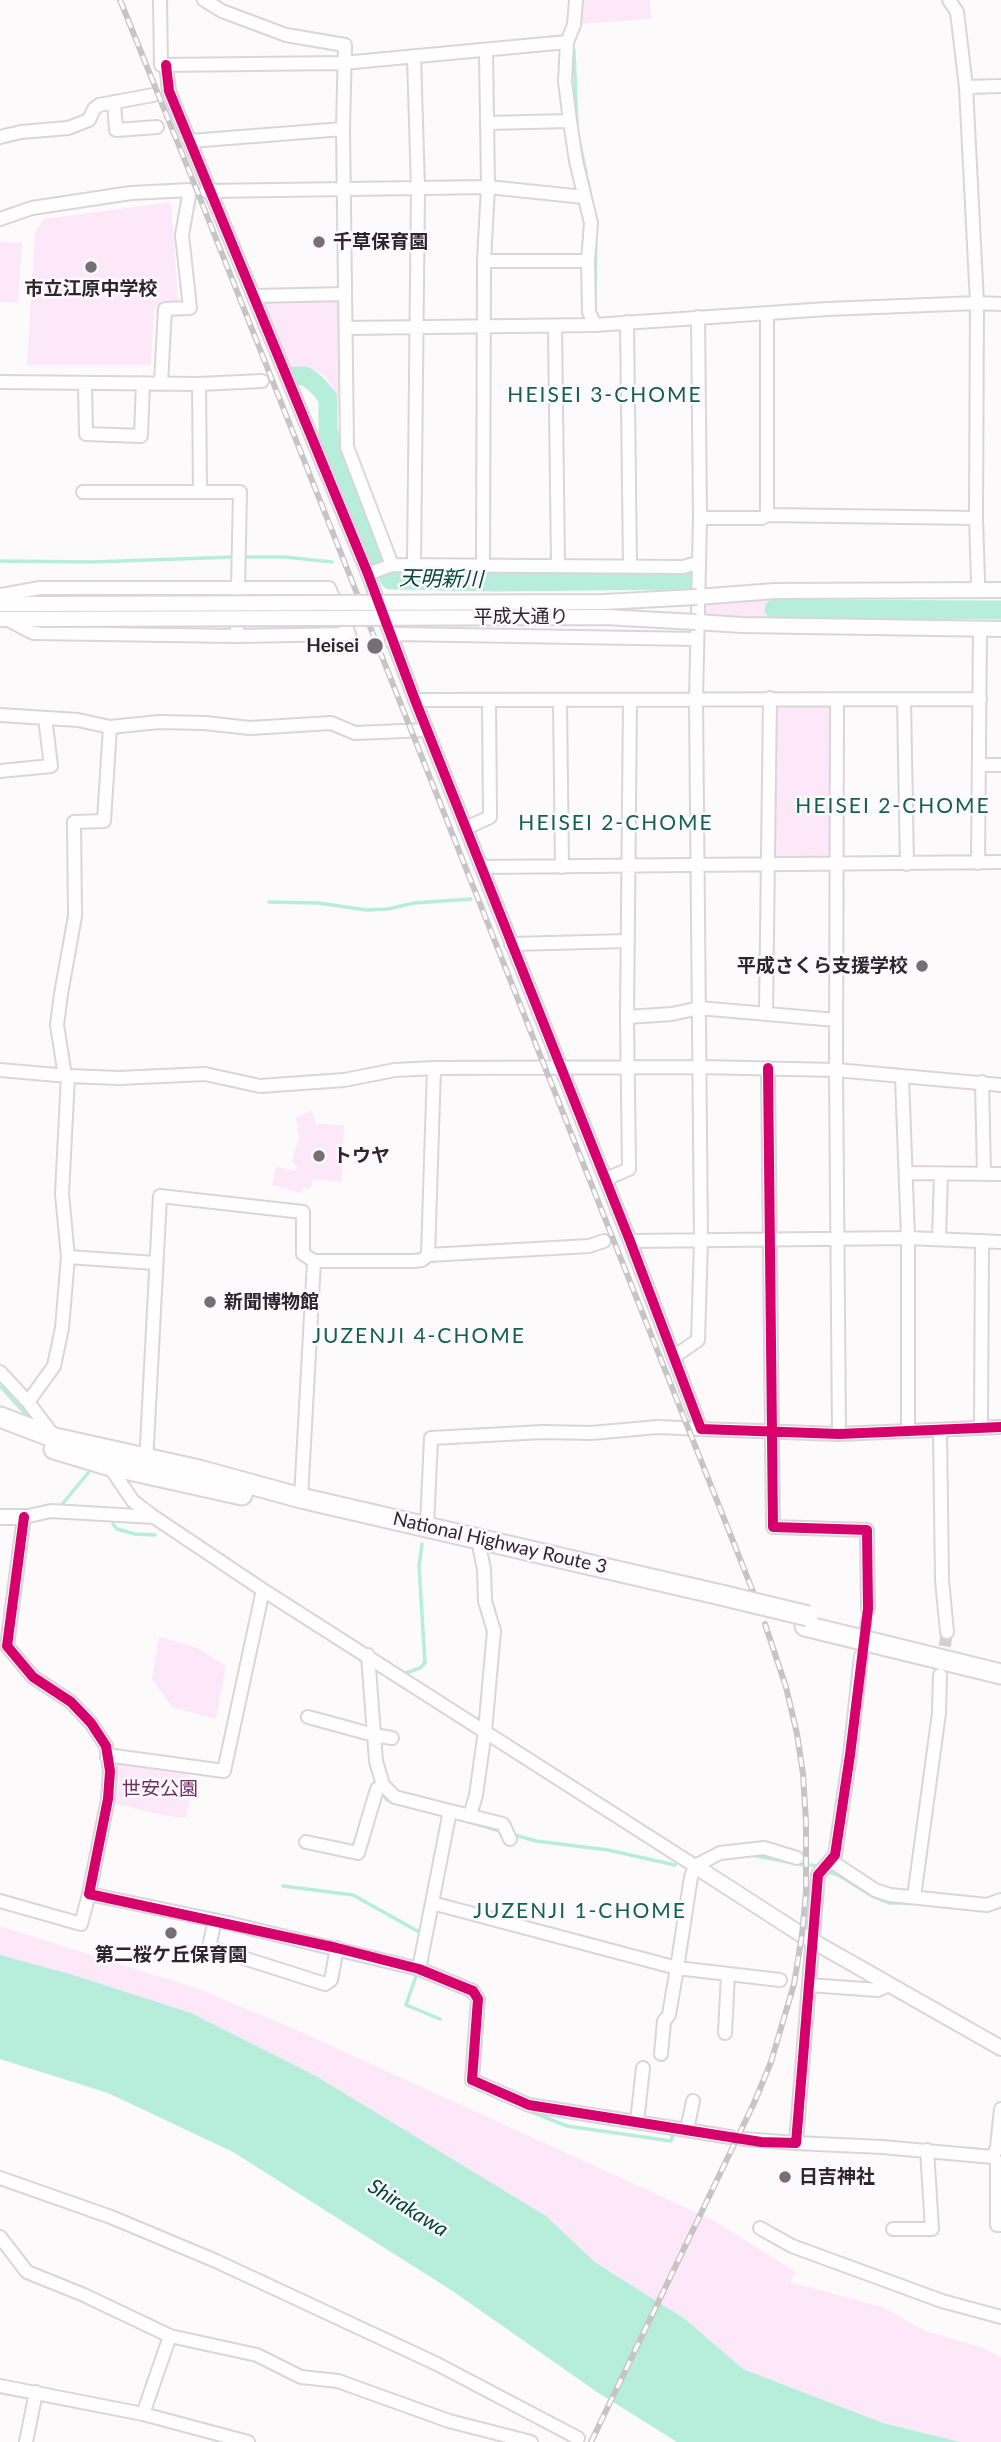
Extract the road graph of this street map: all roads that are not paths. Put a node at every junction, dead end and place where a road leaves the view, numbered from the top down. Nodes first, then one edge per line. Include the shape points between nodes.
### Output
1 (160, 0) edge
2 (204, 0) edge
3 (576, 0) edge
4 (949, 0) edge
5 (566, 41) junction
6 (486, 51) junction
7 (414, 56) junction
8 (343, 63) junction
9 (166, 65) junction
10 (1001, 86) edge
11 (965, 87) junction
12 (153, 95) dead end
13 (114, 102) junction
14 (570, 121) junction
15 (487, 122) junction
16 (157, 127) dead end
17 (343, 129) junction
18 (0, 137) edge
19 (190, 141) junction
20 (488, 187) junction
21 (344, 188) junction
22 (418, 189) junction
23 (208, 191) junction
24 (584, 197) junction
25 (0, 219) edge
26 (484, 261) junction
27 (588, 261) junction
28 (345, 294) junction
29 (255, 296) junction
30 (977, 303) junction
31 (1001, 304) edge
32 (767, 313) junction
33 (698, 317) junction
34 (627, 323) junction
35 (595, 325) junction
36 (484, 326) junction
37 (416, 327) junction
38 (555, 327) junction
39 (346, 328) junction
40 (262, 381) dead end
41 (0, 382) edge
42 (143, 383) junction
43 (160, 383) junction
44 (85, 384) junction
45 (199, 384) junction
46 (83, 492) dead end
47 (200, 492) junction
48 (767, 515) junction
49 (700, 518) junction
50 (976, 518) junction
51 (697, 563) junction
52 (392, 565) junction
53 (414, 565) junction
54 (483, 565) junction
55 (558, 565) junction
56 (630, 566) junction
57 (368, 574) junction
58 (239, 589) junction
59 (1001, 590) edge
60 (976, 591) junction
61 (0, 595) edge
62 (696, 597) junction
63 (0, 604) edge
64 (41, 612) junction
65 (3, 619) edge
66 (696, 622) junction
67 (980, 629) junction
68 (1001, 629) edge
69 (237, 636) junction
70 (696, 639) junction
71 (392, 642) junction
72 (770, 698) junction
73 (980, 699) junction
74 (415, 700) junction
75 (696, 700) junction
76 (837, 700) junction
77 (904, 700) junction
78 (489, 701) junction
79 (560, 701) junction
80 (630, 701) junction
81 (0, 715) edge
82 (45, 718) junction
83 (110, 727) junction
84 (427, 730) junction
85 (979, 765) junction
86 (1001, 765) edge
87 (0, 771) edge
88 (466, 828) junction
89 (1001, 862) edge
90 (978, 863) junction
91 (837, 864) junction
92 (907, 864) junction
93 (768, 865) junction
94 (629, 866) junction
95 (698, 866) junction
96 (481, 867) junction
97 (562, 867) junction
98 (628, 941) junction
99 (511, 944) junction
100 (699, 1007) junction
101 (766, 1013) junction
102 (627, 1017) junction
103 (836, 1020) junction
104 (562, 1067) junction
105 (627, 1067) junction
106 (700, 1067) junction
107 (434, 1068) junction
108 (768, 1068) junction
109 (0, 1070) edge
110 (836, 1070) junction
111 (66, 1076) junction
112 (902, 1077) junction
113 (982, 1082) junction
114 (1001, 1084) edge
115 (906, 1173) junction
116 (941, 1174) junction
117 (984, 1174) junction
118 (1001, 1174) edge
119 (606, 1179) junction
120 (908, 1238) junction
121 (939, 1239) junction
122 (604, 1241) dead end
123 (630, 1241) junction
124 (701, 1241) junction
125 (770, 1241) junction
126 (837, 1241) junction
127 (982, 1241) junction
128 (1001, 1242) edge
129 (428, 1255) junction
130 (68, 1257) junction
131 (314, 1261) junction
132 (155, 1263) junction
133 (674, 1356) junction
134 (0, 1373) edge
135 (28, 1402) junction
136 (0, 1417) edge
137 (1001, 1427) edge
138 (981, 1428) junction
139 (701, 1429) junction
140 (0, 1430) edge
141 (771, 1431) junction
142 (908, 1431) junction
143 (940, 1431) junction
144 (839, 1434) junction
145 (55, 1438) junction
146 (107, 1458) junction
147 (145, 1467) junction
148 (301, 1498) junction
149 (0, 1517) edge
150 (24, 1517) junction
151 (154, 1517) junction
152 (427, 1526) junction
153 (480, 1550) junction
154 (263, 1590) junction
155 (721, 1602) junction
156 (868, 1609) tunnel mouth
157 (806, 1621) junction
158 (947, 1632) tunnel mouth
159 (368, 1655) junction
160 (861, 1656) tunnel mouth
161 (1001, 1665) edge
162 (1001, 1674) edge
163 (940, 1675) tunnel mouth
164 (308, 1717) dead end
165 (485, 1731) junction
166 (374, 1735) junction
167 (392, 1738) dead end
168 (107, 1757) junction
169 (383, 1785) junction
170 (446, 1810) junction
171 (470, 1816) junction
172 (510, 1839) dead end
173 (306, 1842) dead end
174 (797, 1858) dead end
175 (695, 1866) junction
176 (824, 1868) junction
177 (89, 1895) junction
178 (914, 1896) junction
179 (1001, 1900) edge
180 (0, 1901) edge
181 (432, 1903) junction
182 (215, 1920) junction
183 (813, 1941) junction
184 (337, 1948) junction
185 (677, 1968) junction
186 (419, 1969) junction
187 (728, 1973) junction
188 (780, 1979) dead end
189 (889, 1984) junction
190 (809, 1985) junction
191 (725, 2034) dead end
192 (1001, 2048) edge
193 (661, 2054) dead end
194 (643, 2068) dead end
195 (692, 2101) dead end
196 (1001, 2109) edge
197 (636, 2122) junction
198 (687, 2130) junction
199 (796, 2143) junction
200 (927, 2150) junction
201 (993, 2157) junction
202 (0, 2178) edge
203 (1001, 2225) edge
204 (760, 2228) dead end
205 (892, 2229) dead end
206 (0, 2238) edge
207 (1001, 2317) edge
208 (170, 2336) junction
209 (0, 2385) edge
210 (36, 2392) junction
211 (143, 2414) junction
212 (578, 2438) dead end
213 (524, 2441) edge
214 (26, 2442) edge
215 (248, 2442) edge

1 - 9 street via 161,65
2 - 8 street via 286,35 345,45
3 - 5 street via 574,25
4 - 11 street via 957,12
5 - 6 street
5 - 14 street
6 - 7 street
6 - 15 street
7 - 8 street
7 - 22 street
8 - 9 street
8 - 17 street
9 - 19 street via 169,91
10 - 11 street
11 - 30 street
12 - 13 street
13 - 16 street via 116,130
13 - 18 street via 99,105 89,120 68,128
14 - 15 street
14 - 24 street
15 - 20 street
17 - 19 street
17 - 21 street
19 - 23 street
20 - 22 street
20 - 24 street
20 - 26 street
21 - 22 street
21 - 23 street
21 - 28 street
22 - 37 street
23 - 29 street
24 - 27 street via 591,222
25 - 43 street via 32,208 131,193 190,190 182,235 190,309 164,309
26 - 27 street
26 - 36 street
27 - 35 street via 589,312
28 - 29 street
28 - 39 street
29 - 57 street
30 - 31 street
30 - 32 street
30 - 50 street
32 - 33 street
32 - 48 street
33 - 34 street
33 - 49 street
34 - 35 street
34 - 56 street
35 - 38 street
36 - 37 street
36 - 38 street
36 - 54 street
37 - 39 street
37 - 53 street
38 - 55 street
39 - 52 street via 347,447
40 - 45 street
41 - 44 street
42 - 43 street
42 - 44 street
42 - 44 street via 141,436 86,435
43 - 45 street
45 - 47 street
46 - 47 street
47 - 58 street via 240,492
48 - 49 street
48 - 50 street
49 - 51 street
50 - 60 street
51 - 56 street
51 - 62 street
52 - 53 street
52 - 57 street
53 - 54 street
54 - 55 street
55 - 56 street
57 - 71 street
58 - 61 street via 40,588
58 - 69 street
58 - 69 street via 329,588 349,634
59 - 60 street, 平成大通り
60 - 62 street, 平成大通り via 796,591
62 - 64 street, 平成大通り, bridge
62 - 66 street
63 - 64 street
64 - 65 street
64 - 66 street, 平成大通り, bridge via 605,617
65 - 69 street via 33,633
66 - 67 street, 平成大通り
66 - 70 street
67 - 68 street, 平成大通り
67 - 73 street
70 - 71 street via 397,634
70 - 75 street
71 - 74 street
72 - 75 street
72 - 76 street
72 - 93 street
73 - 77 street
73 - 85 street
74 - 78 street
74 - 84 street
75 - 80 street
75 - 95 street
76 - 77 street
76 - 91 street
77 - 92 street
78 - 79 street
78 - 88 street via 490,817
79 - 80 street
79 - 97 street
80 - 94 street
81 - 82 street
82 - 83 street
82 - 87 street via 51,766
83 - 84 street via 159,722 250,728 331,723 355,733
83 - 111 street via 104,821 74,822 75,916 57,1025
84 - 88 street
85 - 86 street
85 - 90 street
88 - 96 street
89 - 90 street
90 - 92 street
91 - 92 street
91 - 93 street
91 - 103 street
93 - 95 street
93 - 101 street
94 - 95 street
94 - 97 street
94 - 98 street
95 - 100 street
96 - 97 street
96 - 99 street
98 - 99 street
98 - 102 street
99 - 104 street
100 - 101 street
100 - 102 street
100 - 106 street
101 - 103 street
102 - 105 street
103 - 110 street
104 - 105 street
104 - 107 street
104 - 119 street
105 - 106 street
105 - 119 street via 629,1169
106 - 108 street
106 - 124 street
107 - 111 street via 260,1086 205,1074
107 - 129 street
108 - 110 street
108 - 125 street
109 - 111 street
110 - 112 street
110 - 126 street
111 - 130 street via 62,1194
112 - 113 street
112 - 115 street
113 - 114 street
113 - 117 street
115 - 116 street
115 - 120 street
116 - 117 street
116 - 121 street
117 - 118 street
119 - 123 street
120 - 121 street
120 - 126 street
120 - 142 street
121 - 127 street
122 - 129 street via 575,1247
123 - 124 street
123 - 133 street
124 - 125 street
124 - 133 street via 698,1340
125 - 126 street
125 - 141 street
126 - 144 street
127 - 128 street
127 - 138 street
129 - 131 street via 413,1261
130 - 132 street
130 - 135 street via 54,1366
131 - 132 street via 303,1254 303,1212 160,1196
131 - 148 street
132 - 147 street
133 - 139 street
134 - 135 street
135 - 145 street
136 - 145 highway, National Highway Route 3
137 - 138 street
138 - 143 street
139 - 141 street
139 - 152 street via 431,1438
140 - 146 highway, National Highway Route 3
141 - 144 street
141 - 156 street via 773,1527 867,1530
142 - 143 street
142 - 144 street
143 - 158 street
145 - 146 highway, National Highway Route 3
146 - 147 highway, National Highway Route 3
146 - 151 street via 133,1501
147 - 148 highway, National Highway Route 3 via 199,1470
147 - 153 highway, National Highway Route 3
148 - 152 highway, National Highway Route 3
149 - 150 street
150 - 151 street via 51,1511
150 - 168 street via 7,1646 33,1677 79,1710 105,1743
151 - 154 street
152 - 155 highway, National Highway Route 3
153 - 155 highway, National Highway Route 3
153 - 165 street via 485,1601 494,1631
154 - 159 street
154 - 168 street via 224,1771
155 - 157 highway, National Highway Route 3, bridge
157 - 161 highway, National Highway Route 3 via 860,1628
157 - 162 highway, National Highway Route 3
159 - 165 street
159 - 166 street
160 - 176 street via 835,1854
163 - 178 street
164 - 166 street
165 - 171 street
165 - 175 street
166 - 167 street
166 - 169 street
168 - 177 street via 107,1799
169 - 170 street via 395,1797
169 - 173 street via 377,1789 358,1853
170 - 171 street
170 - 181 street via 449,1816
171 - 172 street via 503,1824
174 - 175 street via 764,1848 720,1853
175 - 183 street
175 - 185 street
176 - 178 street via 834,1863 875,1889
176 - 183 street
177 - 180 street via 81,1924
177 - 182 street
178 - 179 street via 987,1905
181 - 185 street
181 - 186 street
182 - 184 street
182 - 184 street via 209,1947 325,1984 331,1980
183 - 189 street
183 - 190 street
184 - 186 street
185 - 187 street
185 - 193 street
186 - 197 street via 473,1991 478,1999 472,2080 528,2105
187 - 188 street
187 - 191 street via 732,2013
189 - 190 street via 878,1990
189 - 192 street
190 - 199 street
194 - 197 street
195 - 198 street
196 - 201 street
197 - 198 street
198 - 199 street
199 - 200 street
200 - 201 street
200 - 205 street via 932,2229
201 - 203 street via 997,2161 997,2225
202 - 212 street via 111,2217 216,2262 437,2364
204 - 207 street via 792,2246 942,2301
206 - 208 street via 27,2272
208 - 211 street
208 - 213 street via 257,2355 301,2376 338,2381 449,2421
209 - 210 street
210 - 211 street
210 - 214 street
211 - 215 street

